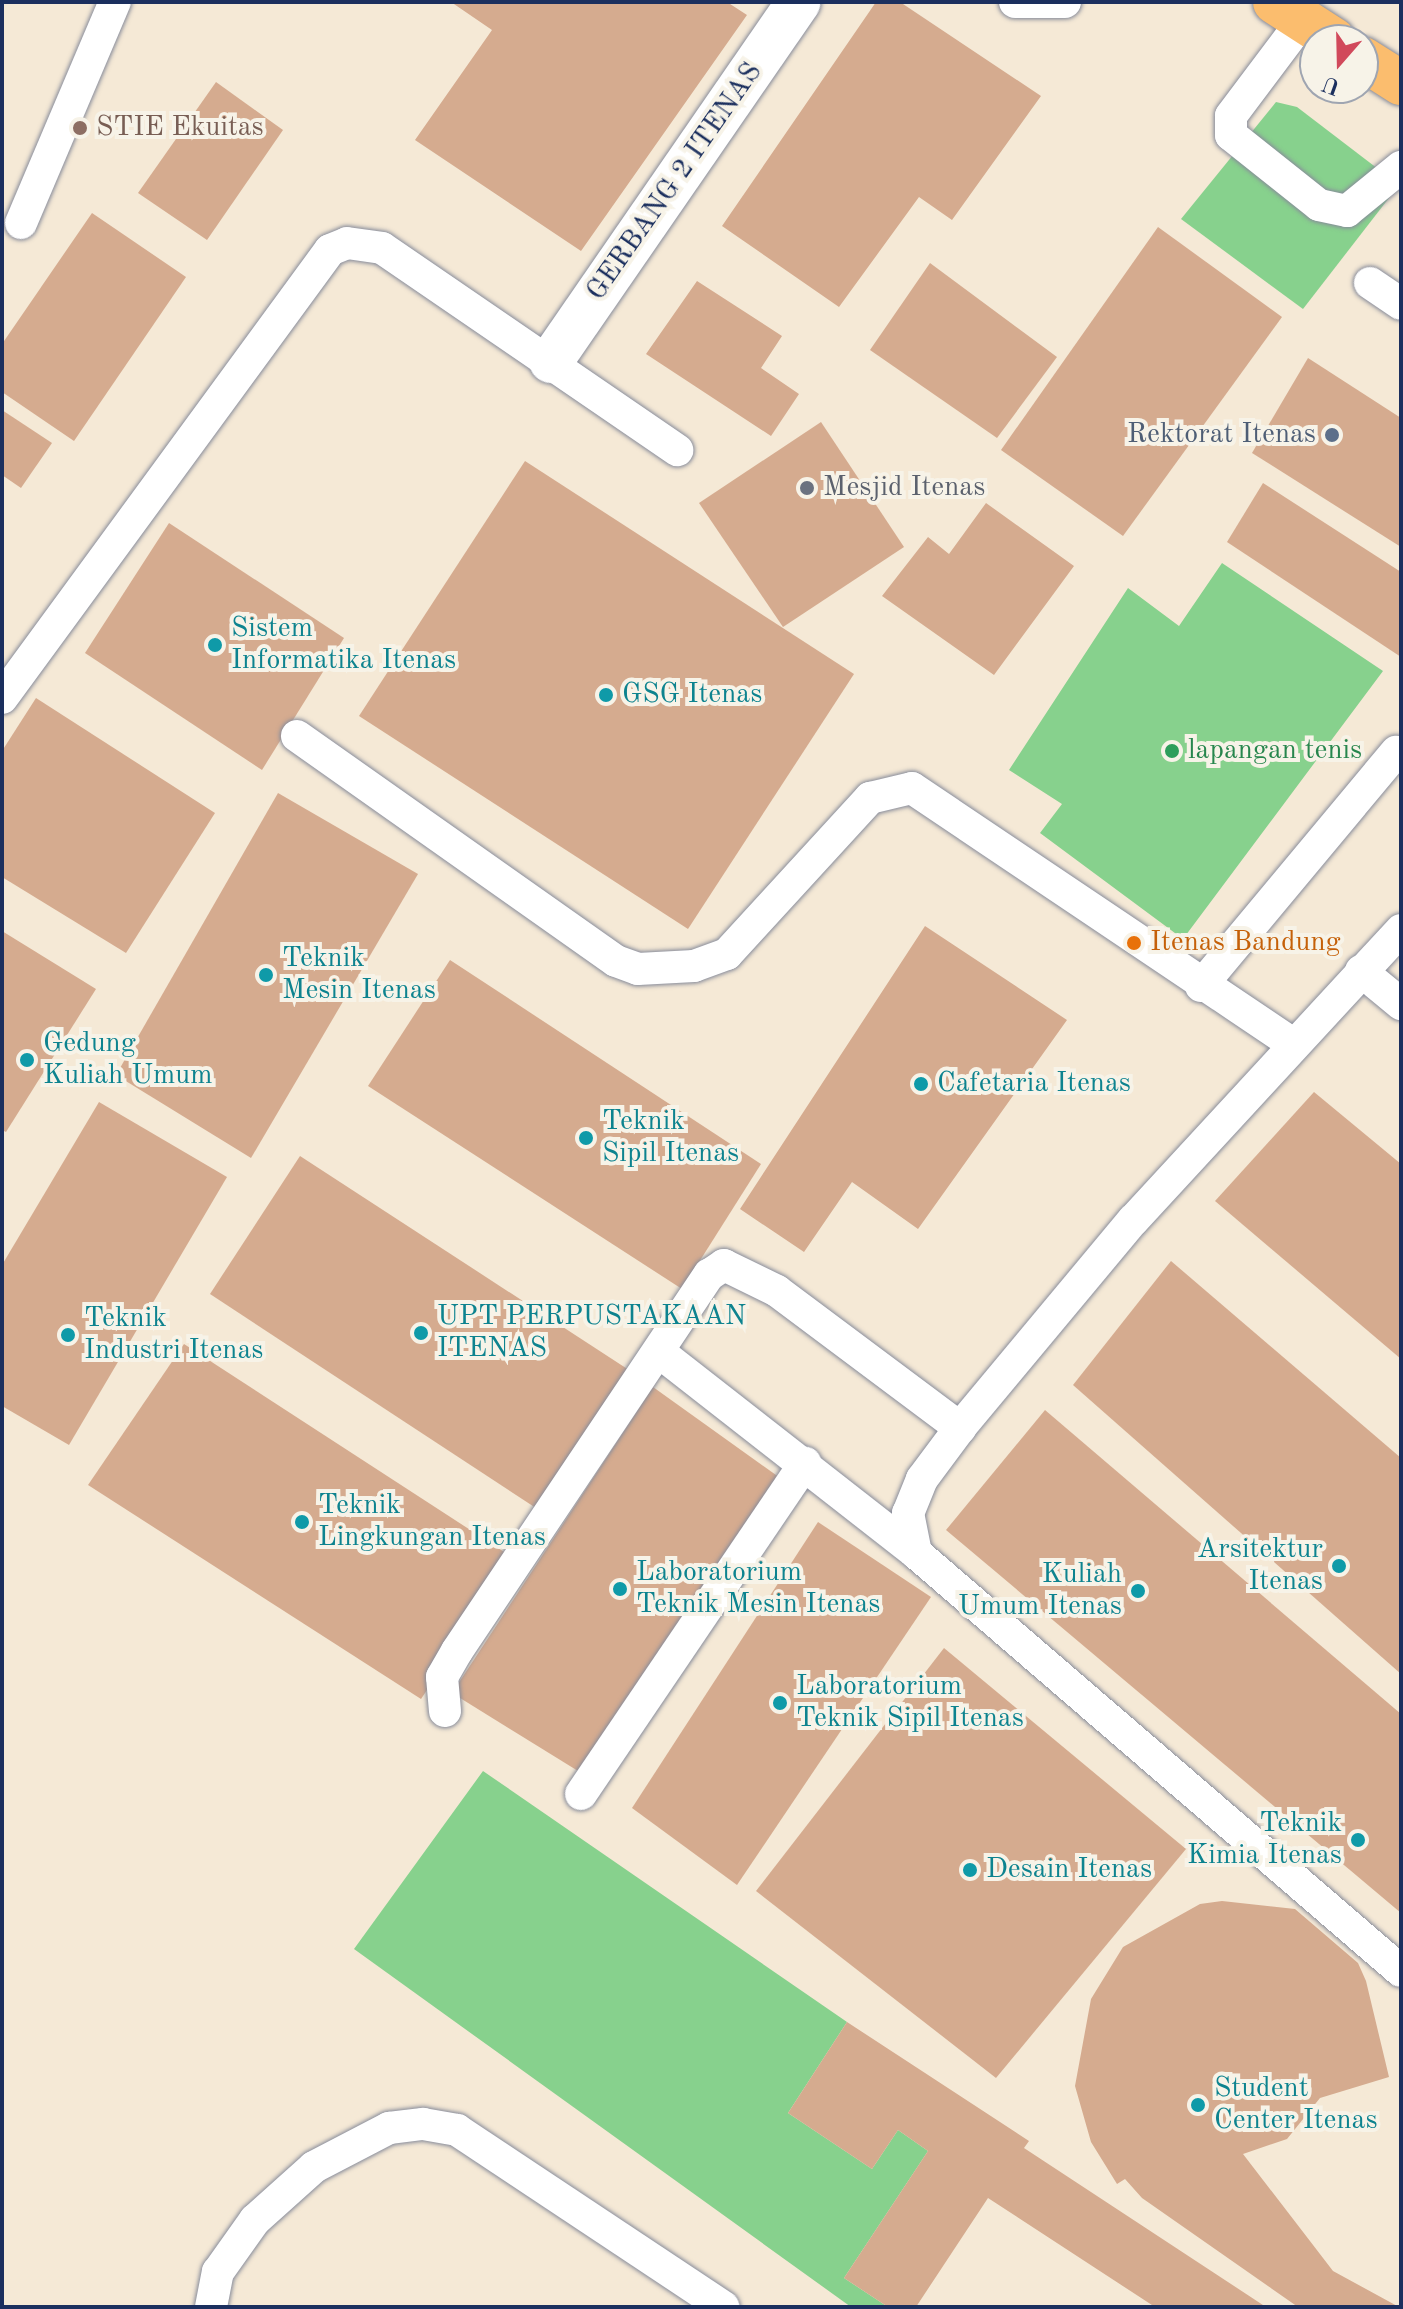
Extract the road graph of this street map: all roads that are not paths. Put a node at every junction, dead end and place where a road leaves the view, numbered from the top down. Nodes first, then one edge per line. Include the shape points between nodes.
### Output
1 (115, 2) edge
2 (799, 2) edge
3 (1015, 2) edge
4 (1065, 2) edge
5 (1304, 21) edge
6 (1379, 69) edge
7 (1401, 83) edge
8 (1401, 167) edge
9 (21, 223) dead end
10 (1370, 283) dead end
11 (1401, 304) edge
12 (551, 361) junction
13 (677, 450) dead end
14 (2, 698) edge
15 (297, 736) dead end
16 (1396, 752) dead end
17 (1401, 930) edge
18 (1361, 971) junction
19 (1201, 986) junction
20 (1401, 1004) edge
21 (1292, 1043) junction
22 (659, 1352) junction
23 (960, 1428) junction
24 (805, 1463) junction
25 (916, 1553) junction
26 (445, 1711) dead end
27 (581, 1794) dead end
28 (1401, 1971) edge
29 (211, 2307) edge
30 (723, 2307) edge

1 - 9 lane
2 - 12 street, GERBANG 2 ITENAS
3 - 4 lane
5 - 8 lane via 1231,116 1231,135 1319,205 1347,211
6 - 7 highway
10 - 11 lane
12 - 13 lane
12 - 14 lane via 382,248 347,243 330,250
15 - 19 lane via 616,961 638,969 664,971 727,954 870,798 912,788
16 - 19 lane
17 - 18 lane
18 - 20 lane
18 - 21 lane
19 - 21 lane
21 - 23 lane
22 - 23 lane via 709,1275 724,1265 777,1291
22 - 24 lane
22 - 26 lane via 457,1651 442,1677
23 - 25 lane via 922,1479 908,1513
24 - 25 lane
24 - 27 lane
25 - 28 lane
29 - 30 lane via 218,2272 255,2220 314,2167 389,2128 423,2124 457,2130

